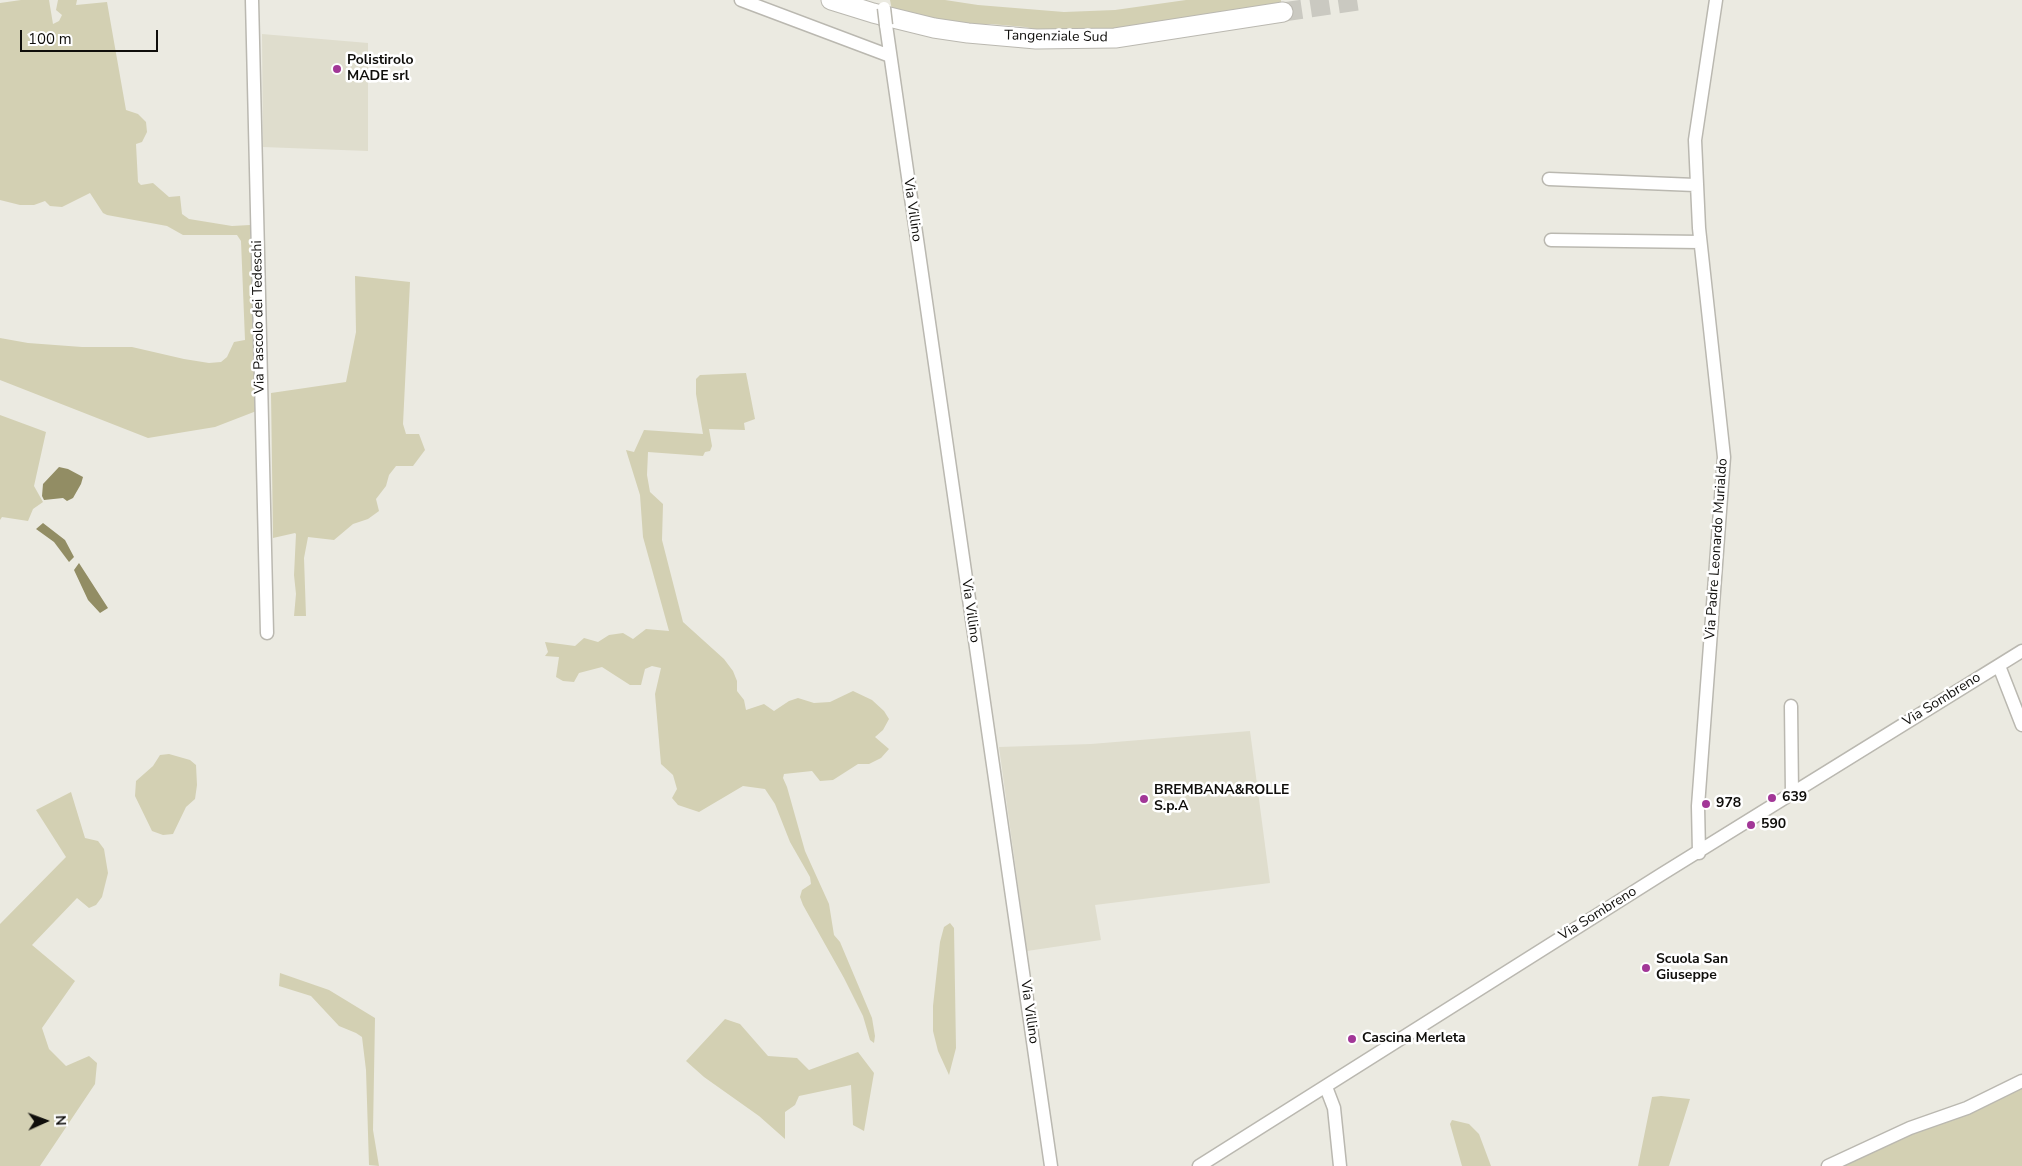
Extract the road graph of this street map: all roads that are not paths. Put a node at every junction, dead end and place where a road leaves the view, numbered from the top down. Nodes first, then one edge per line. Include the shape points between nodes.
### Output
1 (252, 0) edge
2 (740, 0) edge
3 (832, 0) edge
4 (883, 0) edge
5 (1716, 0) edge
6 (1283, 12) tunnel mouth
7 (890, 56) junction
8 (1549, 179) dead end
9 (1695, 185) junction
10 (1551, 240) dead end
11 (1700, 242) junction
12 (267, 633) dead end
13 (2022, 652) edge
14 (1999, 666) junction
15 (1791, 706) dead end
16 (2022, 725) edge
17 (1792, 794) junction
18 (1699, 853) junction
19 (2022, 1081) edge
20 (1326, 1087) junction
21 (1051, 1166) edge
22 (1199, 1166) edge
23 (1340, 1166) edge
24 (1828, 1166) edge

1 - 12 street, Via Pascolo dei Tedeschi
2 - 7 street
3 - 6 highway, Tangenziale Sud via 934,28 1036,39 1115,38
4 - 7 street, Via Villino, bridge
5 - 9 street, Via Padre Leonardo Murialdo via 1695,140
7 - 21 street, Via Villino
8 - 9 street
9 - 11 street, Via Padre Leonardo Murialdo
10 - 11 street
11 - 18 street, Via Padre Leonardo Murialdo via 1724,471 1699,797
13 - 14 street, Via Sombreno
14 - 16 street
14 - 17 street, Via Sombreno
15 - 17 street
17 - 18 street, Via Sombreno
18 - 20 street, Via Sombreno
19 - 24 street
20 - 22 street, Via Sombreno
20 - 23 street via 1334,1108

